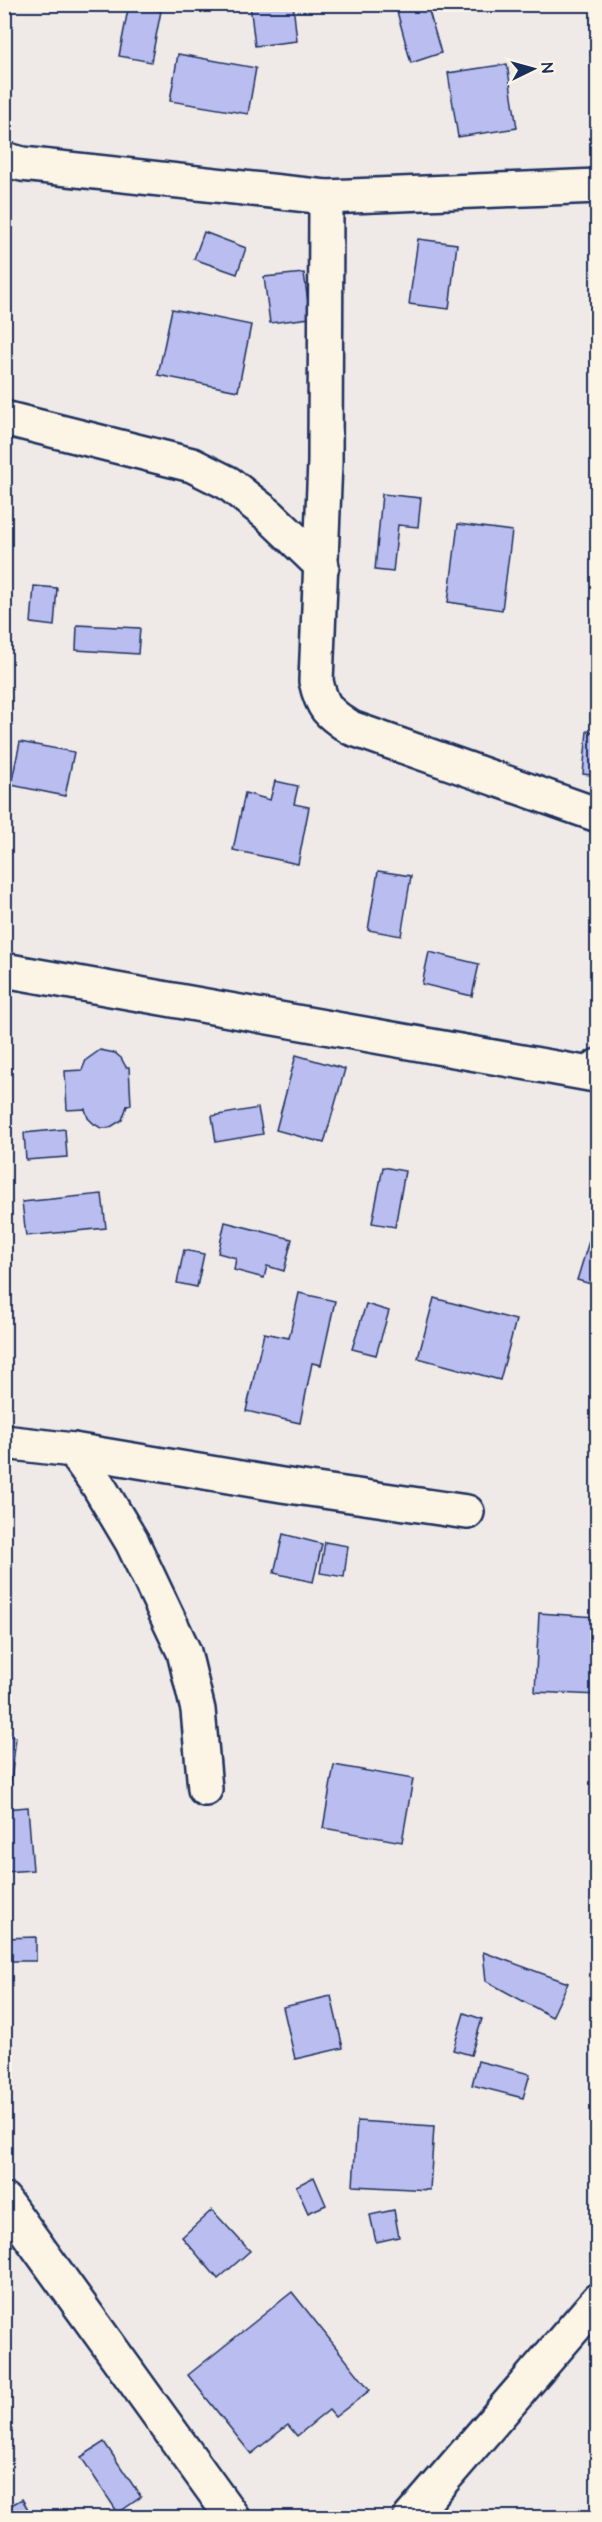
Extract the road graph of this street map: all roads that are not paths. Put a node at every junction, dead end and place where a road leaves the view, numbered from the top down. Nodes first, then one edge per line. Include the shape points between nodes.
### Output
1 (4, 159) edge
2 (597, 186) edge
3 (326, 197) junction
4 (4, 418) edge
5 (322, 566) junction
6 (597, 815) edge
7 (4, 970) edge
8 (597, 1066) edge
9 (4, 1442) edge
10 (73, 1450) junction
11 (467, 1512) dead end
12 (205, 1789) dead end
13 (4, 2200) edge
14 (597, 2301) edge
15 (233, 2517) edge
16 (410, 2517) edge

1 - 3 street
2 - 3 street
3 - 5 street
4 - 5 street via 192,465 228,483
5 - 6 street via 316,681 320,701 335,717 351,728
7 - 8 street via 595,1075
9 - 10 street
10 - 11 street
10 - 12 street via 132,1542 184,1652 198,1710
13 - 15 street
14 - 16 street

